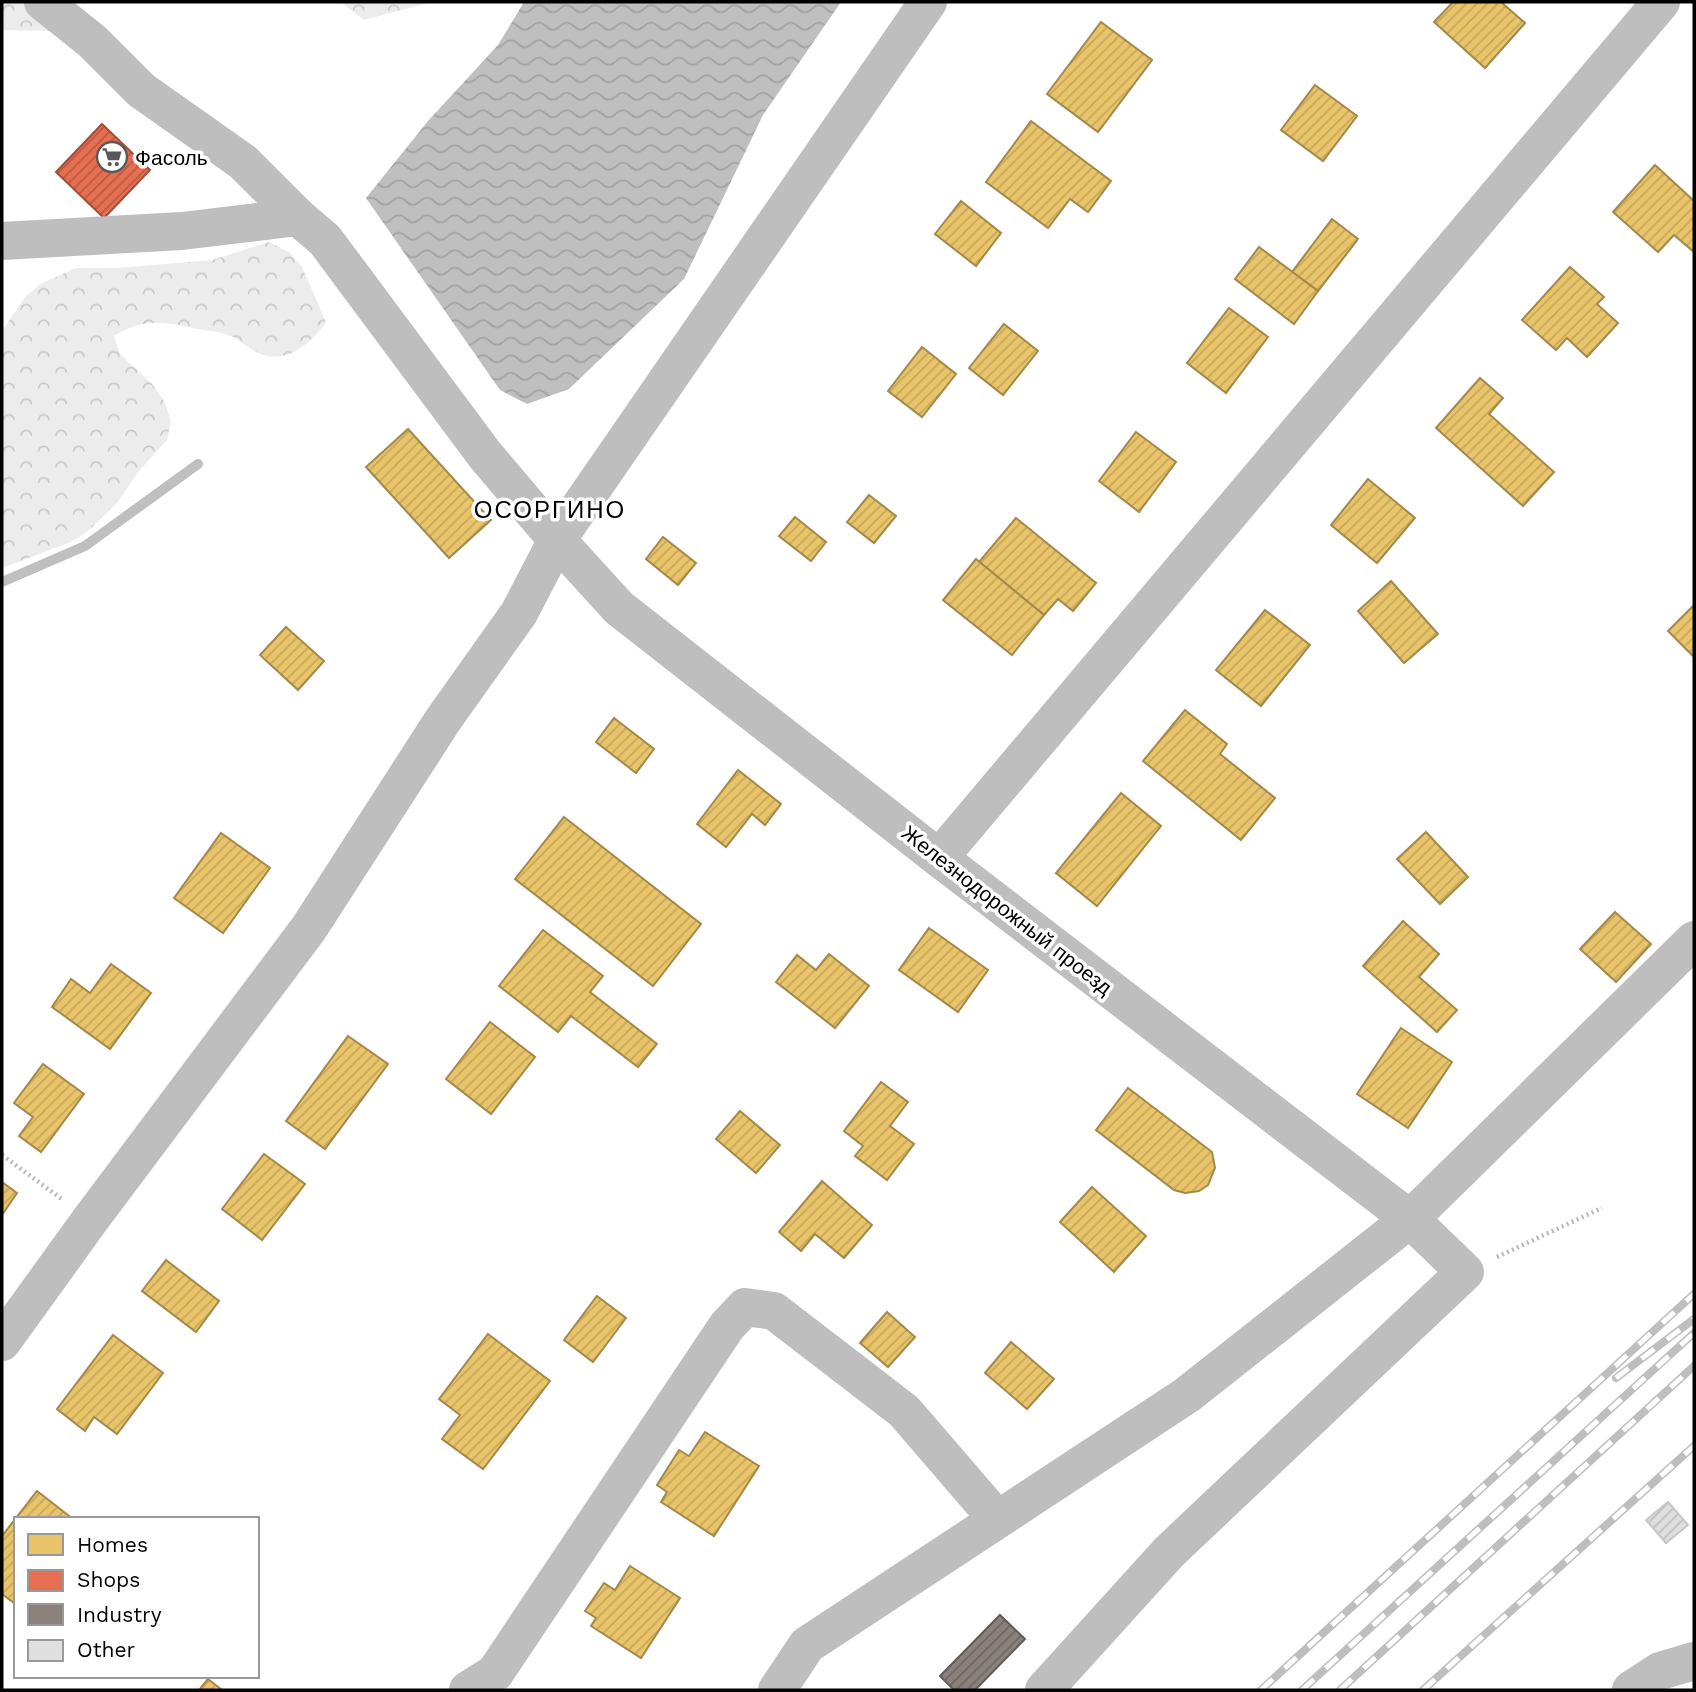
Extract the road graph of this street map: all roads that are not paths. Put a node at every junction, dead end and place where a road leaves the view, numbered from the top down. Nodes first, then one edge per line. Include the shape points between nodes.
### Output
1 (43, 2) edge
2 (928, 2) edge
3 (1661, 2) edge
4 (298, 217) junction
5 (2, 241) edge
6 (557, 540) junction
7 (939, 858) junction
8 (1694, 940) edge
9 (1410, 1219) junction
10 (2, 1342) edge
11 (997, 1519) junction
12 (1694, 1661) edge
13 (468, 1690) edge
14 (777, 1690) edge
15 (1044, 1690) edge
16 (1631, 1690) edge

1 - 4 street, Железнодорожный проезд via 92,41 141,90 243,162
2 - 6 street
3 - 7 street
4 - 5 street via 182,231
4 - 6 street, Железнодорожный проезд via 326,240 485,455
6 - 7 street, Железнодорожный проезд via 619,608
6 - 10 street via 519,613 443,720 309,928
7 - 9 street, Железнодорожный проезд
8 - 9 street
9 - 11 street via 1187,1395
9 - 15 street, Железнодорожный проезд via 1465,1272 1169,1552
11 - 13 street via 904,1411 774,1311 745,1307 727,1326 495,1673
11 - 14 street via 807,1645
12 - 16 street via 1661,1671

